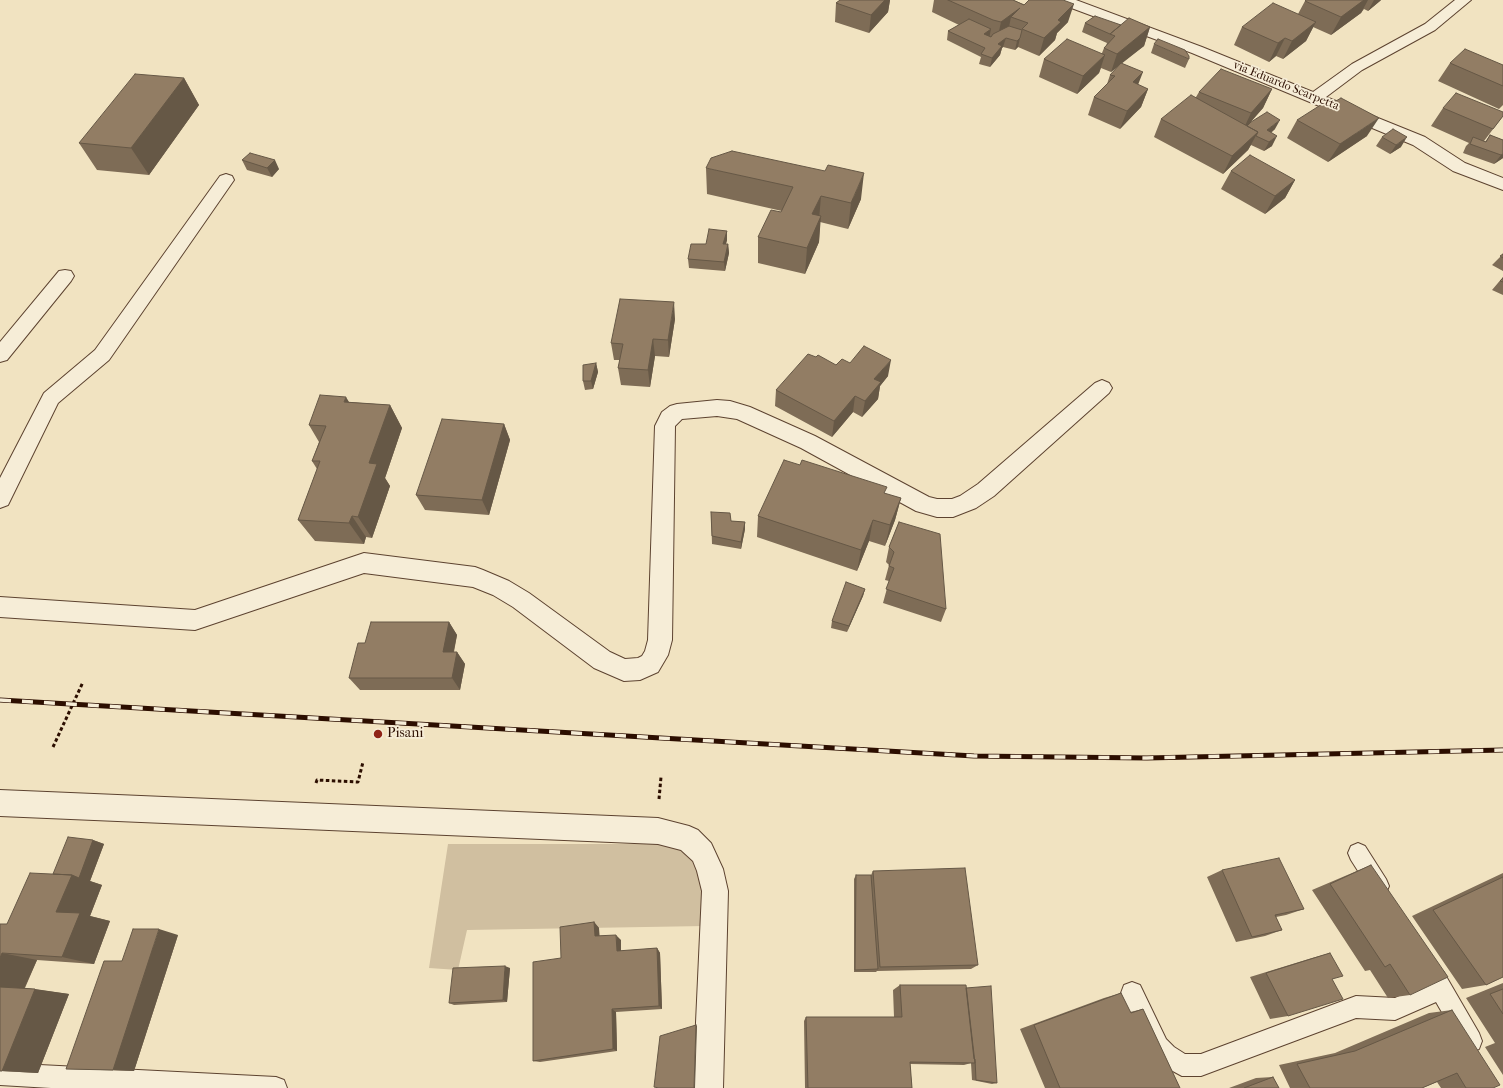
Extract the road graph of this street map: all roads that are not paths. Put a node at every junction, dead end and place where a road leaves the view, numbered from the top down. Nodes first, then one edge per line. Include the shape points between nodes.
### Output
1 (1063, 0) edge
2 (1464, 0) edge
3 (1314, 98) junction
4 (226, 180) dead end
5 (1503, 184) edge
6 (65, 276) dead end
7 (0, 355) edge
8 (1102, 388) dead end
9 (0, 499) edge
10 (0, 607) edge
11 (0, 803) edge
12 (1358, 853) dead end
13 (1390, 904) edge
14 (1426, 963) edge
15 (1441, 989) junction
16 (1132, 993) dead end
17 (1479, 1055) edge
18 (0, 1074) edge
19 (114, 1083) edge
20 (276, 1088) edge
21 (708, 1088) edge

1 - 3 street, via Eduardo Scarpetta via 1197,50
2 - 3 street via 1430,27 1357,67
3 - 5 street, via Eduardo Scarpetta via 1419,141 1459,168
4 - 9 street via 102,355 51,398
6 - 7 street
8 - 10 street via 986,490 953,508 924,505 777,426 742,413 717,408 677,412 669,418 665,426 660,640 656,655 650,664 640,669 624,670 602,660 520,600 501,588 474,577 364,563 195,620
11 - 21 street via 658,832 689,839 702,852 710,869 715,892
12 - 13 lane
14 - 15 lane
15 - 16 lane via 1395,1009 1373,1010 1356,1007 1201,1065 1182,1065 1158,1047
15 - 17 lane
18 - 19 lane
19 - 20 lane

